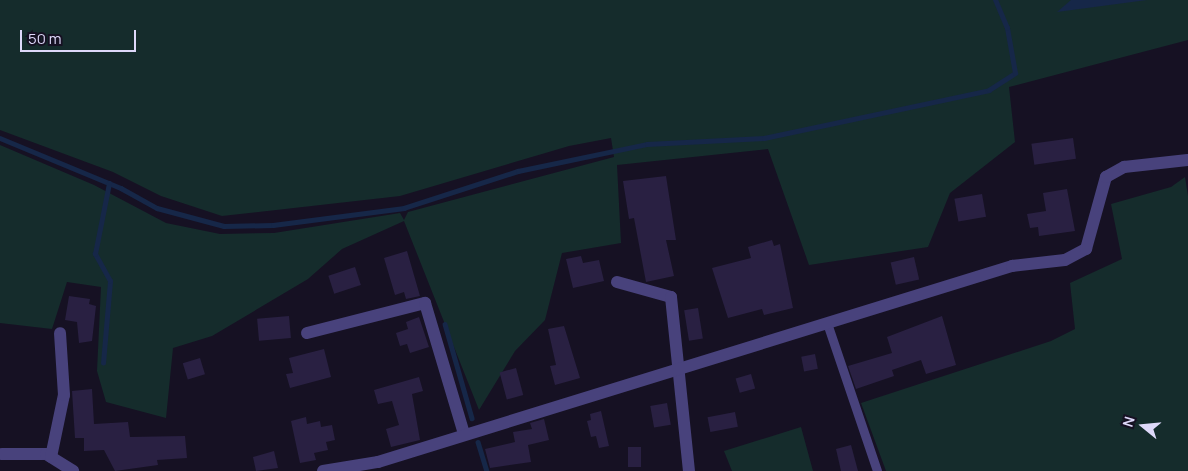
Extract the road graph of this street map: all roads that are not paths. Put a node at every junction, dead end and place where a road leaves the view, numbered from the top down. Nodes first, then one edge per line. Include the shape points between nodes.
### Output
1 (1188, 160) edge
2 (617, 282) dead end
3 (827, 323) junction
4 (60, 333) dead end
5 (307, 333) dead end
6 (680, 368) junction
7 (464, 434) junction
8 (2, 454) dead end
9 (51, 457) junction
10 (73, 471) edge
11 (323, 471) edge
12 (689, 471) edge
13 (877, 471) edge

1 - 3 street via 1124,167 1106,177 1086,249 1065,260 1012,266
2 - 6 street via 671,297
3 - 6 street
3 - 13 lane
4 - 9 street via 64,395
5 - 7 street via 425,303
6 - 7 street
6 - 12 street
7 - 11 street via 378,462
8 - 9 street via 46,454
9 - 10 street

